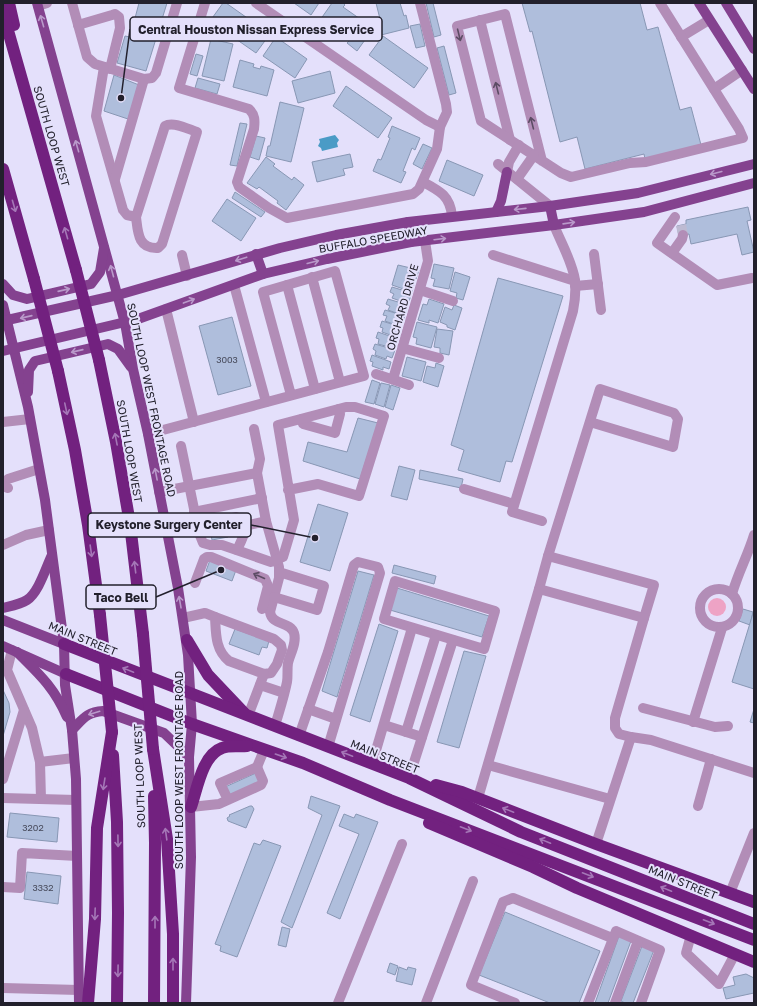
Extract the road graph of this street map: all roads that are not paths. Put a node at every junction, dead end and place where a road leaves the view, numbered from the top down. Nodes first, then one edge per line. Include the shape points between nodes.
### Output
1 (9, 3) edge
2 (72, 3) edge
3 (177, 3) edge
4 (204, 3) edge
5 (256, 3) edge
6 (420, 3) edge
7 (660, 3) edge
8 (699, 3) edge
9 (726, 3) edge
10 (40, 4) edge
11 (3, 13) edge
12 (480, 20) junction
13 (709, 20) junction
14 (78, 25) junction
15 (681, 37) junction
16 (754, 49) edge
17 (107, 68) junction
18 (742, 70) junction
19 (144, 79) junction
20 (714, 89) junction
21 (754, 89) edge
22 (33, 118) junction
23 (440, 127) junction
24 (510, 140) junction
25 (519, 146) junction
26 (538, 158) junction
27 (498, 164) dead end
28 (754, 164) edge
29 (3, 169) edge
30 (507, 172) junction
31 (517, 179) junction
32 (114, 180) junction
33 (423, 182) junction
34 (754, 183) edge
35 (673, 205) junction
36 (550, 206) junction
37 (496, 212) junction
38 (452, 216) junction
39 (136, 217) junction
40 (408, 222) junction
41 (554, 225) junction
42 (680, 226) junction
43 (425, 241) junction
44 (411, 242) junction
45 (105, 245) junction
46 (672, 253) junction
47 (256, 254) junction
48 (594, 254) dead end
49 (182, 255) dead end
50 (493, 255) dead end
51 (263, 274) junction
52 (187, 276) junction
53 (312, 277) junction
54 (752, 278) dead end
55 (3, 284) edge
56 (575, 284) junction
57 (598, 284) junction
58 (234, 285) junction
59 (287, 285) junction
60 (420, 290) junction
61 (118, 295) junction
62 (453, 301) dead end
63 (3, 305) edge
64 (166, 309) junction
65 (601, 310) dead end
66 (5, 321) edge
67 (125, 323) junction
68 (14, 348) junction
69 (402, 348) junction
70 (3, 351) edge
71 (439, 358) dead end
72 (133, 369) junction
73 (376, 374) dead end
74 (393, 379) junction
75 (340, 382) junction
76 (409, 385) dead end
77 (315, 389) junction
78 (291, 396) junction
79 (266, 402) junction
80 (28, 406) junction
81 (339, 409) junction
82 (30, 418) junction
83 (302, 419) junction
84 (3, 422) edge
85 (194, 422) junction
86 (590, 422) junction
87 (254, 429) dead end
88 (148, 434) junction
89 (181, 446) dead end
90 (39, 469) junction
91 (257, 473) junction
92 (7, 484) edge
93 (189, 486) junction
94 (464, 489) dead end
95 (288, 490) junction
96 (159, 492) junction
97 (262, 498) junction
98 (514, 504) junction
99 (194, 512) junction
100 (542, 520) dead end
101 (266, 521) junction
102 (197, 526) junction
103 (245, 526) junction
104 (49, 530) junction
105 (754, 535) edge
106 (3, 545) edge
107 (237, 550) junction
108 (752, 551) edge
109 (52, 555) junction
110 (548, 556) junction
111 (277, 560) junction
112 (279, 572) junction
113 (195, 583) dead end
114 (540, 590) junction
115 (732, 594) junction
116 (274, 597) junction
117 (3, 608) edge
118 (262, 609) dead end
119 (216, 617) junction
120 (183, 618) junction
121 (644, 618) junction
122 (3, 620) edge
123 (412, 628) junction
124 (722, 628) junction
125 (436, 635) junction
126 (187, 640) junction
127 (453, 640) junction
128 (64, 644) junction
129 (11, 649) edge
130 (66, 674) junction
131 (264, 674) junction
132 (260, 685) junction
133 (284, 693) junction
134 (191, 694) junction
135 (644, 708) dead end
136 (308, 709) junction
137 (24, 710) junction
138 (248, 716) junction
139 (336, 719) junction
140 (693, 722) junction
141 (192, 724) junction
142 (384, 725) junction
143 (274, 726) junction
144 (728, 726) dead end
145 (72, 730) junction
146 (112, 732) junction
147 (406, 732) junction
148 (299, 736) junction
149 (422, 736) junction
150 (631, 736) junction
151 (328, 747) junction
152 (259, 748) junction
153 (153, 749) junction
154 (189, 757) junction
155 (74, 758) junction
156 (711, 759) junction
157 (40, 762) junction
158 (372, 764) junction
159 (488, 765) junction
160 (257, 767) junction
161 (754, 773) edge
162 (409, 778) junction
163 (3, 779) edge
164 (3, 798) edge
165 (478, 798) junction
166 (41, 799) junction
167 (610, 799) junction
168 (76, 800) junction
169 (228, 800) junction
170 (390, 800) junction
171 (698, 806) dead end
172 (191, 807) junction
173 (754, 832) edge
174 (402, 844) dead end
175 (596, 844) junction
176 (77, 856) junction
177 (473, 881) dead end
178 (3, 887) edge
179 (730, 893) junction
180 (754, 902) edge
181 (754, 924) edge
182 (691, 935) junction
183 (612, 938) junction
184 (638, 940) junction
185 (754, 940) edge
186 (735, 954) junction
187 (754, 962) edge
188 (3, 988) edge
189 (79, 990) junction
190 (79, 1003) edge
191 (88, 1003) edge
192 (117, 1003) edge
193 (154, 1003) edge
194 (173, 1003) edge
195 (186, 1003) edge
196 (338, 1003) edge
197 (426, 1003) edge
198 (515, 1003) edge
199 (588, 1003) edge
200 (615, 1003) edge
201 (641, 1003) edge

1 - 22 highway
2 - 14 street
3 - 19 street via 156,73 152,78
4 - 33 street via 179,88 249,109 253,113 255,121 237,182 239,187 288,218 413,194
5 - 23 street via 426,120
6 - 23 street via 446,104 447,112
7 - 15 street
8 - 13 main road
9 - 16 main road
45 -> 10 main road, SOUTH LOOP WEST FRONTAGE ROAD
11 - 22 highway, SOUTH LOOP WEST
24 -> 12 street
12 -> 24 street via 457,26 458,33 481,121
26 -> 12 street via 505,14
13 - 15 street
13 - 18 main road
14 - 17 street via 87,57 95,64
14 - 17 street via 115,14 118,17 120,28
15 - 20 street
17 - 19 street
17 - 32 street via 96,116
18 - 20 street
18 - 21 main road
19 - 32 street
20 - 26 street via 743,138 572,177
153 -> 22 highway, SOUTH LOOP WEST, bridge via 129,517 116,442 99,360 76,270
23 - 33 street via 437,149
24 - 25 street
25 - 26 street
25 - 30 street via 509,162
26 - 31 street
27 - 30 street
28 -> 36 main road, BUFFALO SPEEDWAY via 638,193
29 -> 146 highway, bridge via 58,371 75,450 100,615
30 - 31 street
30 - 37 main road via 501,202
31 - 36 street
32 - 39 street via 123,210 127,215
33 - 38 street via 439,190 449,203
34 - 35 main road, BUFFALO SPEEDWAY
41 -> 35 main road, BUFFALO SPEEDWAY via 644,212
35 - 42 street
36 -> 37 main road, BUFFALO SPEEDWAY
36 - 41 main road
37 - 38 main road, BUFFALO SPEEDWAY
38 - 40 main road, BUFFALO SPEEDWAY
39 - 39 street via 165,126 168,124 196,132 162,244 158,248 143,244
40 - 44 main road
40 - 47 main road, BUFFALO SPEEDWAY via 336,235
43 -> 41 main road, BUFFALO SPEEDWAY
41 - 56 street
42 - 46 street via 682,239
42 - 46 street via 657,243
43 - 44 main road, BUFFALO SPEEDWAY
43 - 60 street, ORCHARD DRIVE via 428,255
51 -> 44 main road, BUFFALO SPEEDWAY
55 -> 45 main road via 14,295 27,299 91,284 100,272
61 -> 45 main road, SOUTH LOOP WEST FRONTAGE ROAD
46 - 54 street via 717,285
47 - 51 main road
47 -> 52 main road, BUFFALO SPEEDWAY
48 - 57 street
49 - 52 street
50 - 56 street
51 - 58 main road, BUFFALO SPEEDWAY
52 - 61 main road, BUFFALO SPEEDWAY
53 - 59 street
53 - 75 street
53 - 75 street via 335,271 364,376
56 - 57 street
56 - 98 street via 573,311
57 - 65 street
64 -> 58 main road, BUFFALO SPEEDWAY
58 - 79 street
59 - 77 street
59 - 78 street via 263,292
60 - 62 street
60 - 69 street, ORCHARD DRIVE
61 -> 66 main road, BUFFALO SPEEDWAY
61 - 67 main road, SOUTH LOOP WEST FRONTAGE ROAD
63 - 66 main road
64 - 67 main road, BUFFALO SPEEDWAY
64 - 85 street
66 - 68 main road
67 - 68 main road, BUFFALO SPEEDWAY
67 - 72 main road, SOUTH LOOP WEST FRONTAGE ROAD
68 - 70 main road, BUFFALO SPEEDWAY
68 - 80 main road
69 - 71 street
69 - 74 street, ORCHARD DRIVE
72 -> 80 main road via 118,349 108,344 35,361 29,370
72 - 88 main road, SOUTH LOOP WEST FRONTAGE ROAD
73 - 74 street
74 - 76 street
75 - 77 street
77 - 78 street
78 - 79 street
79 - 85 street
80 - 82 main road
81 - 83 street
81 - 83 street via 335,433 303,424
81 - 95 street via 355,407 384,416 359,496 318,484
82 - 84 street
82 - 90 main road
83 - 95 street via 278,425
85 - 88 street
86 - 86 street via 600,389 674,413 678,420 673,447
86 - 110 street
87 - 91 street via 260,459
96 -> 88 main road, SOUTH LOOP WEST FRONTAGE ROAD
89 - 93 street
90 - 92 street
90 - 104 main road
91 - 93 street
91 - 97 street
93 - 96 street
93 - 99 street
94 - 98 street
95 - 111 street via 294,520 283,557
120 -> 96 main road, SOUTH LOOP WEST FRONTAGE ROAD
97 - 99 street
97 - 101 street
98 - 100 street via 512,512
99 - 102 street
101 - 103 street
101 - 111 street
102 - 103 street via 236,517 241,519
102 - 107 street via 203,543
103 - 107 street
104 - 106 street via 26,535
104 - 109 main road
105 - 108 street
107 - 111 street via 271,562
108 - 115 street via 738,575
109 - 117 main road via 33,594 27,600
109 - 128 main road
110 - 114 street
110 - 121 street via 654,585
111 - 112 street
112 - 116 street
112 - 116 street via 324,586 317,610
118 -> 113 street via 268,586 262,576 207,557
114 - 121 street
114 - 159 street
115 - 124 street via 739,611 733,622
115 - 124 street via 727,590 714,590 701,602 700,609 705,621
116 - 133 street via 271,617 288,626 294,636
119 - 120 street via 205,614
119 - 131 street via 217,645 225,658
119 - 131 street via 278,642 282,650 277,664 271,674
120 - 126 main road, SOUTH LOOP WEST FRONTAGE ROAD
121 - 150 street via 615,718 619,734
122 - 128 main road, MAIN STREET
123 - 125 street
123 - 127 street via 384,619 395,581 495,611 484,649
123 - 142 street
124 - 140 street
125 - 127 street
125 - 147 street
126 - 134 main road, SOUTH LOOP WEST FRONTAGE ROAD
126 - 138 highway via 208,675
127 - 149 street
128 - 130 main road
134 -> 128 highway, MAIN STREET
129 - 130 main road
129 - 137 street via 7,670
129 - 145 main road via 47,682 56,694
130 - 141 highway
130 - 145 main road via 65,685
131 - 132 street
132 - 133 street
132 - 138 street
133 - 143 street
134 - 138 highway, MAIN STREET
134 - 141 main road, SOUTH LOOP WEST FRONTAGE ROAD
135 - 140 street
136 - 139 street
136 - 139 street via 354,565 358,562 378,568 380,573
136 - 148 street
137 - 157 street via 32,728
137 - 163 street
138 - 143 highway, MAIN STREET
139 - 151 street
140 - 144 street via 715,727
141 - 152 highway
141 - 154 main road, SOUTH LOOP WEST FRONTAGE ROAD
142 - 147 street
142 - 158 street
143 - 148 highway, MAIN STREET
154 -> 145 main road via 164,733 103,711 86,716
145 - 155 main road
146 -> 191 highway via 97,828 95,919
146 -> 192 highway via 117,822
147 - 149 street
148 - 151 highway, MAIN STREET
149 - 162 street
150 - 156 street
150 - 167 street
158 -> 151 highway, MAIN STREET
152 - 160 street
152 -> 170 highway via 303,763
152 - 172 highway via 226,747 215,751 205,765
193 -> 153 highway, SOUTH LOOP WEST
194 -> 153 highway via 173,934 167,839
154 - 172 main road, SOUTH LOOP WEST FRONTAGE ROAD
155 - 157 street
155 - 168 main road
156 - 161 street
156 - 171 street
157 - 166 street
158 - 162 highway, MAIN STREET
159 - 165 street
159 - 167 street
160 - 169 street via 263,780 261,786
160 - 169 street via 220,783
162 - 165 highway
181 -> 162 highway, MAIN STREET via 521,832
164 - 166 street
175 -> 165 highway
166 - 168 street
167 - 175 street
168 - 176 main road
169 - 172 street via 220,804
170 - 182 highway via 414,817
170 -> 185 highway
172 - 195 main road, SOUTH LOOP WEST FRONTAGE ROAD
173 - 179 street
174 - 196 street
175 - 179 highway
176 - 178 street via 22,853 20,888
176 - 189 main road
177 - 197 street
179 - 180 highway
182 - 186 highway
182 - 186 street via 686,953 719,984
183 - 184 street via 616,931
183 - 198 street via 513,898 503,902 471,984
183 - 199 street
184 - 200 street
184 - 201 street via 660,950
186 - 187 highway
188 - 189 street
189 - 190 main road

